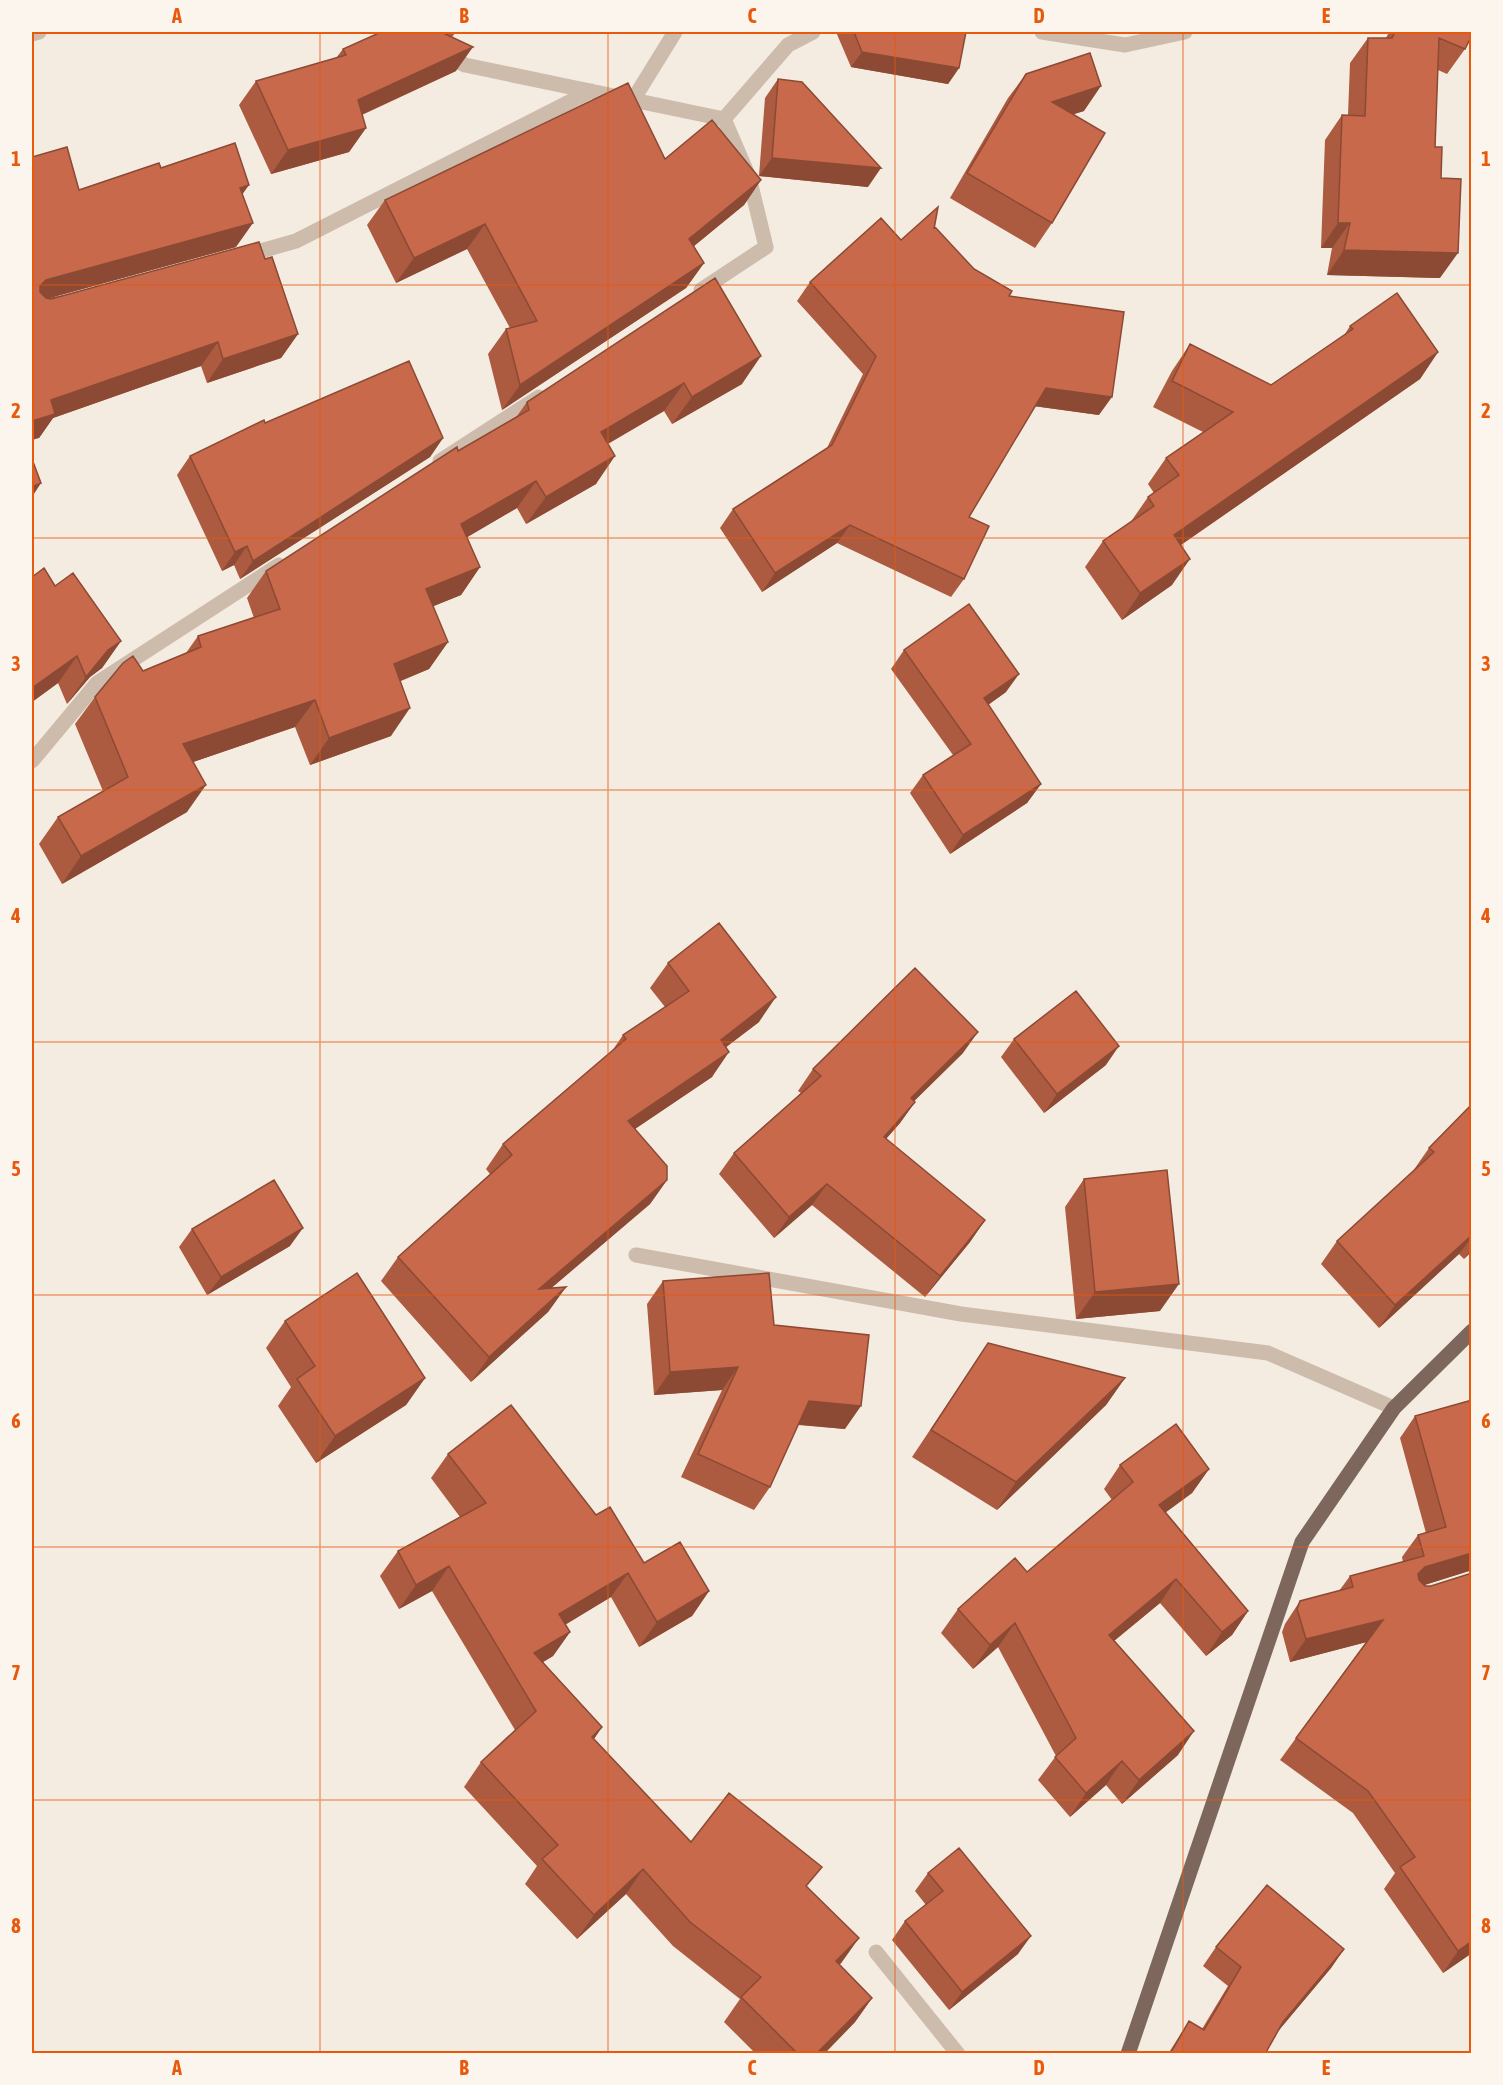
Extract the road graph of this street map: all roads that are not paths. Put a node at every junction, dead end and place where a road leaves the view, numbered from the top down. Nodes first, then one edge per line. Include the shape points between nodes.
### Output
1 (39, 32) edge
2 (675, 32) edge
3 (813, 32) edge
4 (1042, 32) edge
5 (1185, 32) edge
6 (32, 34) edge
7 (427, 46) edge
8 (591, 91) junction
9 (633, 100) junction
10 (724, 119) junction
11 (227, 260) edge
12 (689, 298) edge
13 (553, 388) edge
14 (425, 471) edge
15 (296, 554) edge
16 (32, 761) edge
17 (636, 1255) dead end
18 (1472, 1331) edge
19 (1394, 1408) junction
20 (876, 1952) dead end
21 (958, 2054) edge
22 (1128, 2054) edge

1 - 6 street
2 - 9 street
3 - 10 street via 788,45
4 - 5 street via 1125,45
7 - 8 street via 465,64
8 - 9 street
8 - 11 street via 296,241
9 - 10 street
10 - 12 street via 749,177 766,246
13 - 14 street
15 - 16 street via 97,683
17 - 19 street via 961,1314 1268,1353
18 - 19 main road
19 - 22 main road via 1302,1542
20 - 21 street

